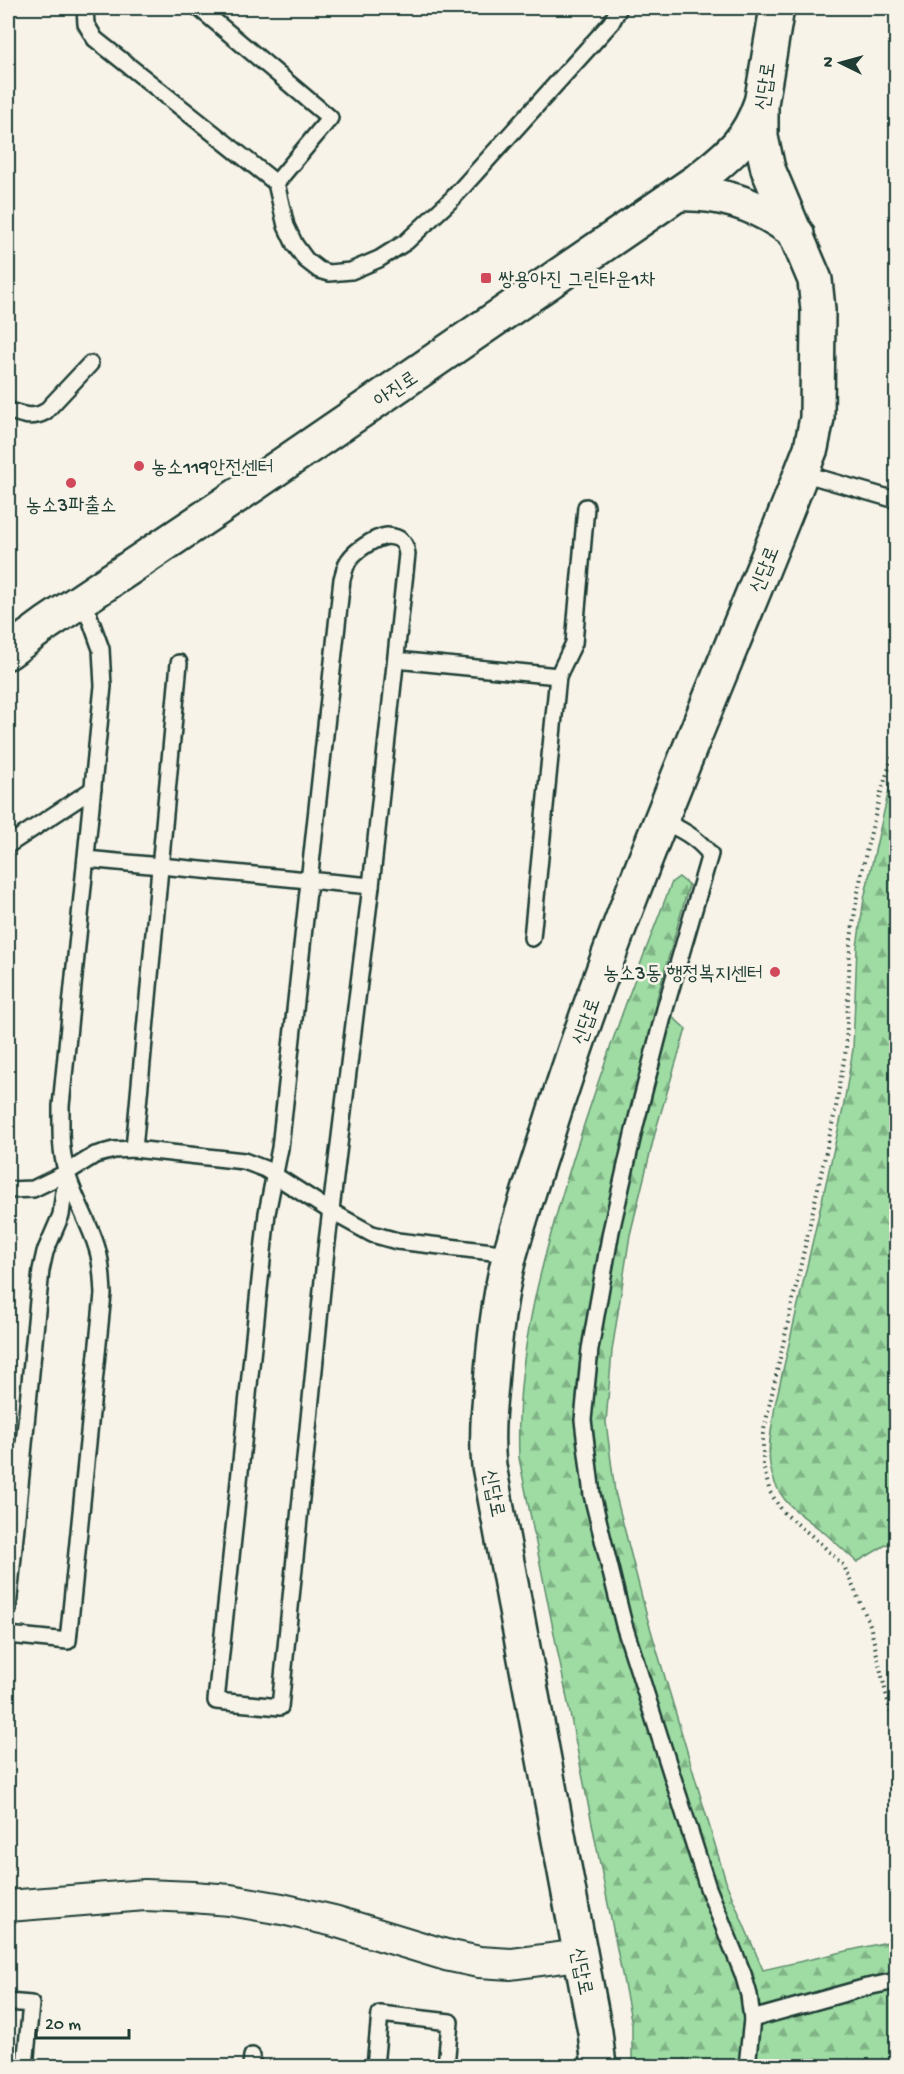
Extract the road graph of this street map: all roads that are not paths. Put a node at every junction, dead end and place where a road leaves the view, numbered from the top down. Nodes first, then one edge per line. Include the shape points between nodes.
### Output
1 (85, 8) edge
2 (199, 8) edge
3 (619, 8) edge
4 (777, 8) edge
5 (761, 104) junction
6 (276, 183) junction
7 (678, 194) junction
8 (797, 234) junction
9 (90, 364) dead end
10 (8, 410) edge
11 (802, 473) junction
12 (897, 500) edge
13 (586, 507) dead end
14 (82, 599) junction
15 (8, 652) edge
16 (396, 660) junction
17 (179, 663) dead end
18 (558, 676) junction
19 (93, 789) junction
20 (662, 821) junction
21 (8, 845) edge
22 (86, 859) junction
23 (161, 866) junction
24 (309, 880) junction
25 (371, 886) junction
26 (532, 938) dead end
27 (134, 1149) junction
28 (66, 1173) junction
29 (274, 1175) junction
30 (8, 1190) edge
31 (332, 1212) junction
32 (510, 1254) junction
33 (8, 1590) edge
34 (8, 1608) edge
35 (8, 1635) edge
36 (8, 1906) edge
37 (580, 1955) junction
38 (897, 1981) edge
39 (8, 2002) edge
40 (752, 2019) junction
41 (25, 2067) edge
42 (375, 2067) edge
43 (446, 2067) edge
44 (599, 2067) edge
45 (747, 2067) edge

1 - 6 lane via 86,24 95,39
2 - 6 lane via 330,118
3 - 6 lane via 611,23 452,199 406,242 379,259 351,271 319,270 306,260 285,226
4 - 5 street, 신답로
5 - 7 street, 아진로 via 744,139
5 - 8 street, 신답로 via 768,169
7 - 8 street via 740,201 781,221
7 - 14 street, 아진로
8 - 11 street, 신답로 via 815,279 818,310 818,417
9 - 10 lane via 38,416
11 - 12 lane
11 - 20 street, 신답로
13 - 18 lane via 574,644
14 - 15 street, 아진로
14 - 19 lane via 101,649 103,667
16 - 18 lane
16 - 24 lane via 407,554 399,538 387,536 376,539 350,558 342,579
16 - 25 lane
17 - 23 lane
18 - 26 lane
19 - 21 lane
19 - 22 lane
20 - 32 street, 신답로 via 602,969
20 - 40 lane via 686,832 710,854 665,1009 611,1231 583,1420 592,1495 624,1625 708,1888 743,1974
22 - 23 lane
22 - 28 lane via 61,1106
23 - 24 lane
23 - 27 lane
24 - 25 lane
24 - 29 lane
25 - 31 lane
27 - 28 lane via 95,1155
27 - 29 lane via 243,1161
28 - 30 lane via 33,1189
28 - 33 lane via 61,1215 41,1270
28 - 35 lane via 97,1248 102,1272 69,1641
29 - 31 lane
29 - 31 lane via 216,1701 280,1707
31 - 32 lane via 372,1234 397,1241
32 - 37 street, 신답로 via 494,1350 487,1447
33 - 34 lane
36 - 37 street via 145,1895 202,1898 334,1921 479,1962 511,1964
37 - 44 street, 신답로
38 - 40 lane
39 - 41 lane via 31,2004
40 - 45 lane
42 - 43 lane via 380,2014 450,2022

